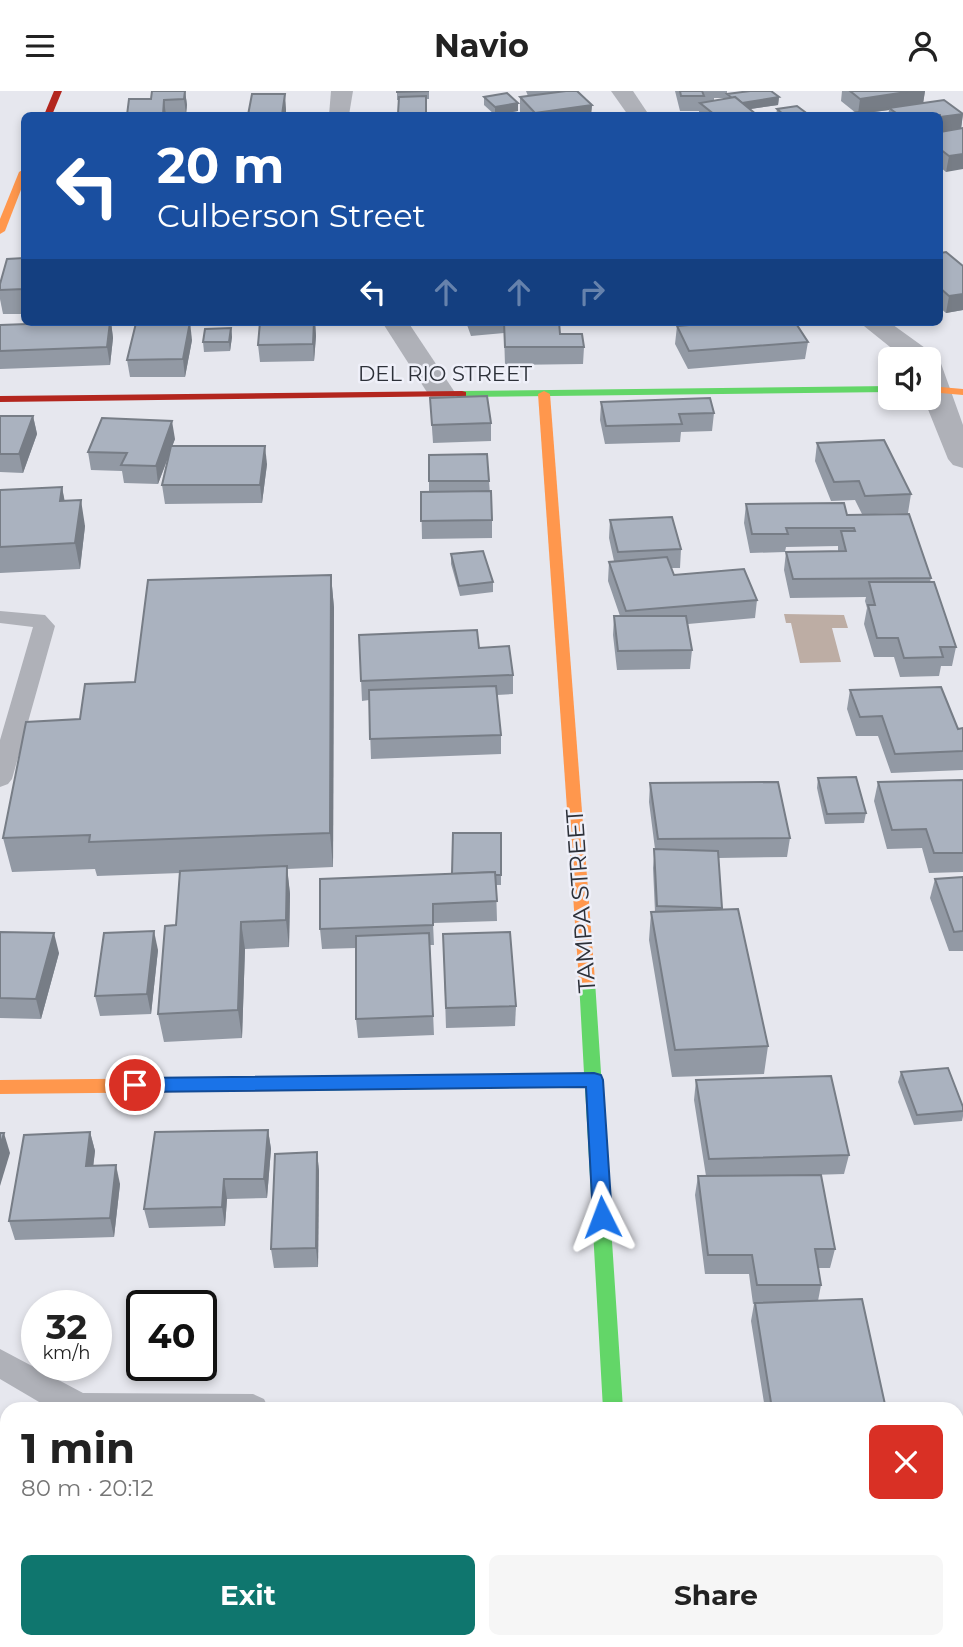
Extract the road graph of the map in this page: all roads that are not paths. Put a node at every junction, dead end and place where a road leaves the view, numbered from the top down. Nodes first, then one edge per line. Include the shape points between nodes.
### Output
1 (58, 91) edge
2 (342, 91) edge
3 (622, 91) edge
4 (49, 112) edge
5 (339, 112) edge
6 (636, 112) edge
7 (21, 178) edge
8 (0, 230) edge
9 (398, 326) edge
10 (878, 326) edge
11 (906, 347) edge
12 (941, 384) edge
13 (878, 389) edge
14 (963, 392) edge
15 (442, 394) junction
16 (544, 394) junction
17 (0, 399) edge
18 (941, 405) edge
19 (963, 459) edge
20 (0, 617) edge
21 (0, 779) edge
22 (594, 1080) junction
23 (0, 1087) edge
24 (0, 1363) edge
25 (68, 1402) edge
26 (613, 1402) edge

1 - 4 street
2 - 5 street
3 - 6 street
7 - 8 street
9 - 15 street
10 - 11 street
12 - 14 street
13 - 16 street, DEL RIO STREET
15 - 16 street, DEL RIO STREET
15 - 17 street, DEL RIO STREET
16 - 22 street, TAMPA STREET
18 - 19 street
20 - 21 lane via 38,619 44,626
22 - 23 street
22 - 26 street, TAMPA STREET
24 - 25 lane

